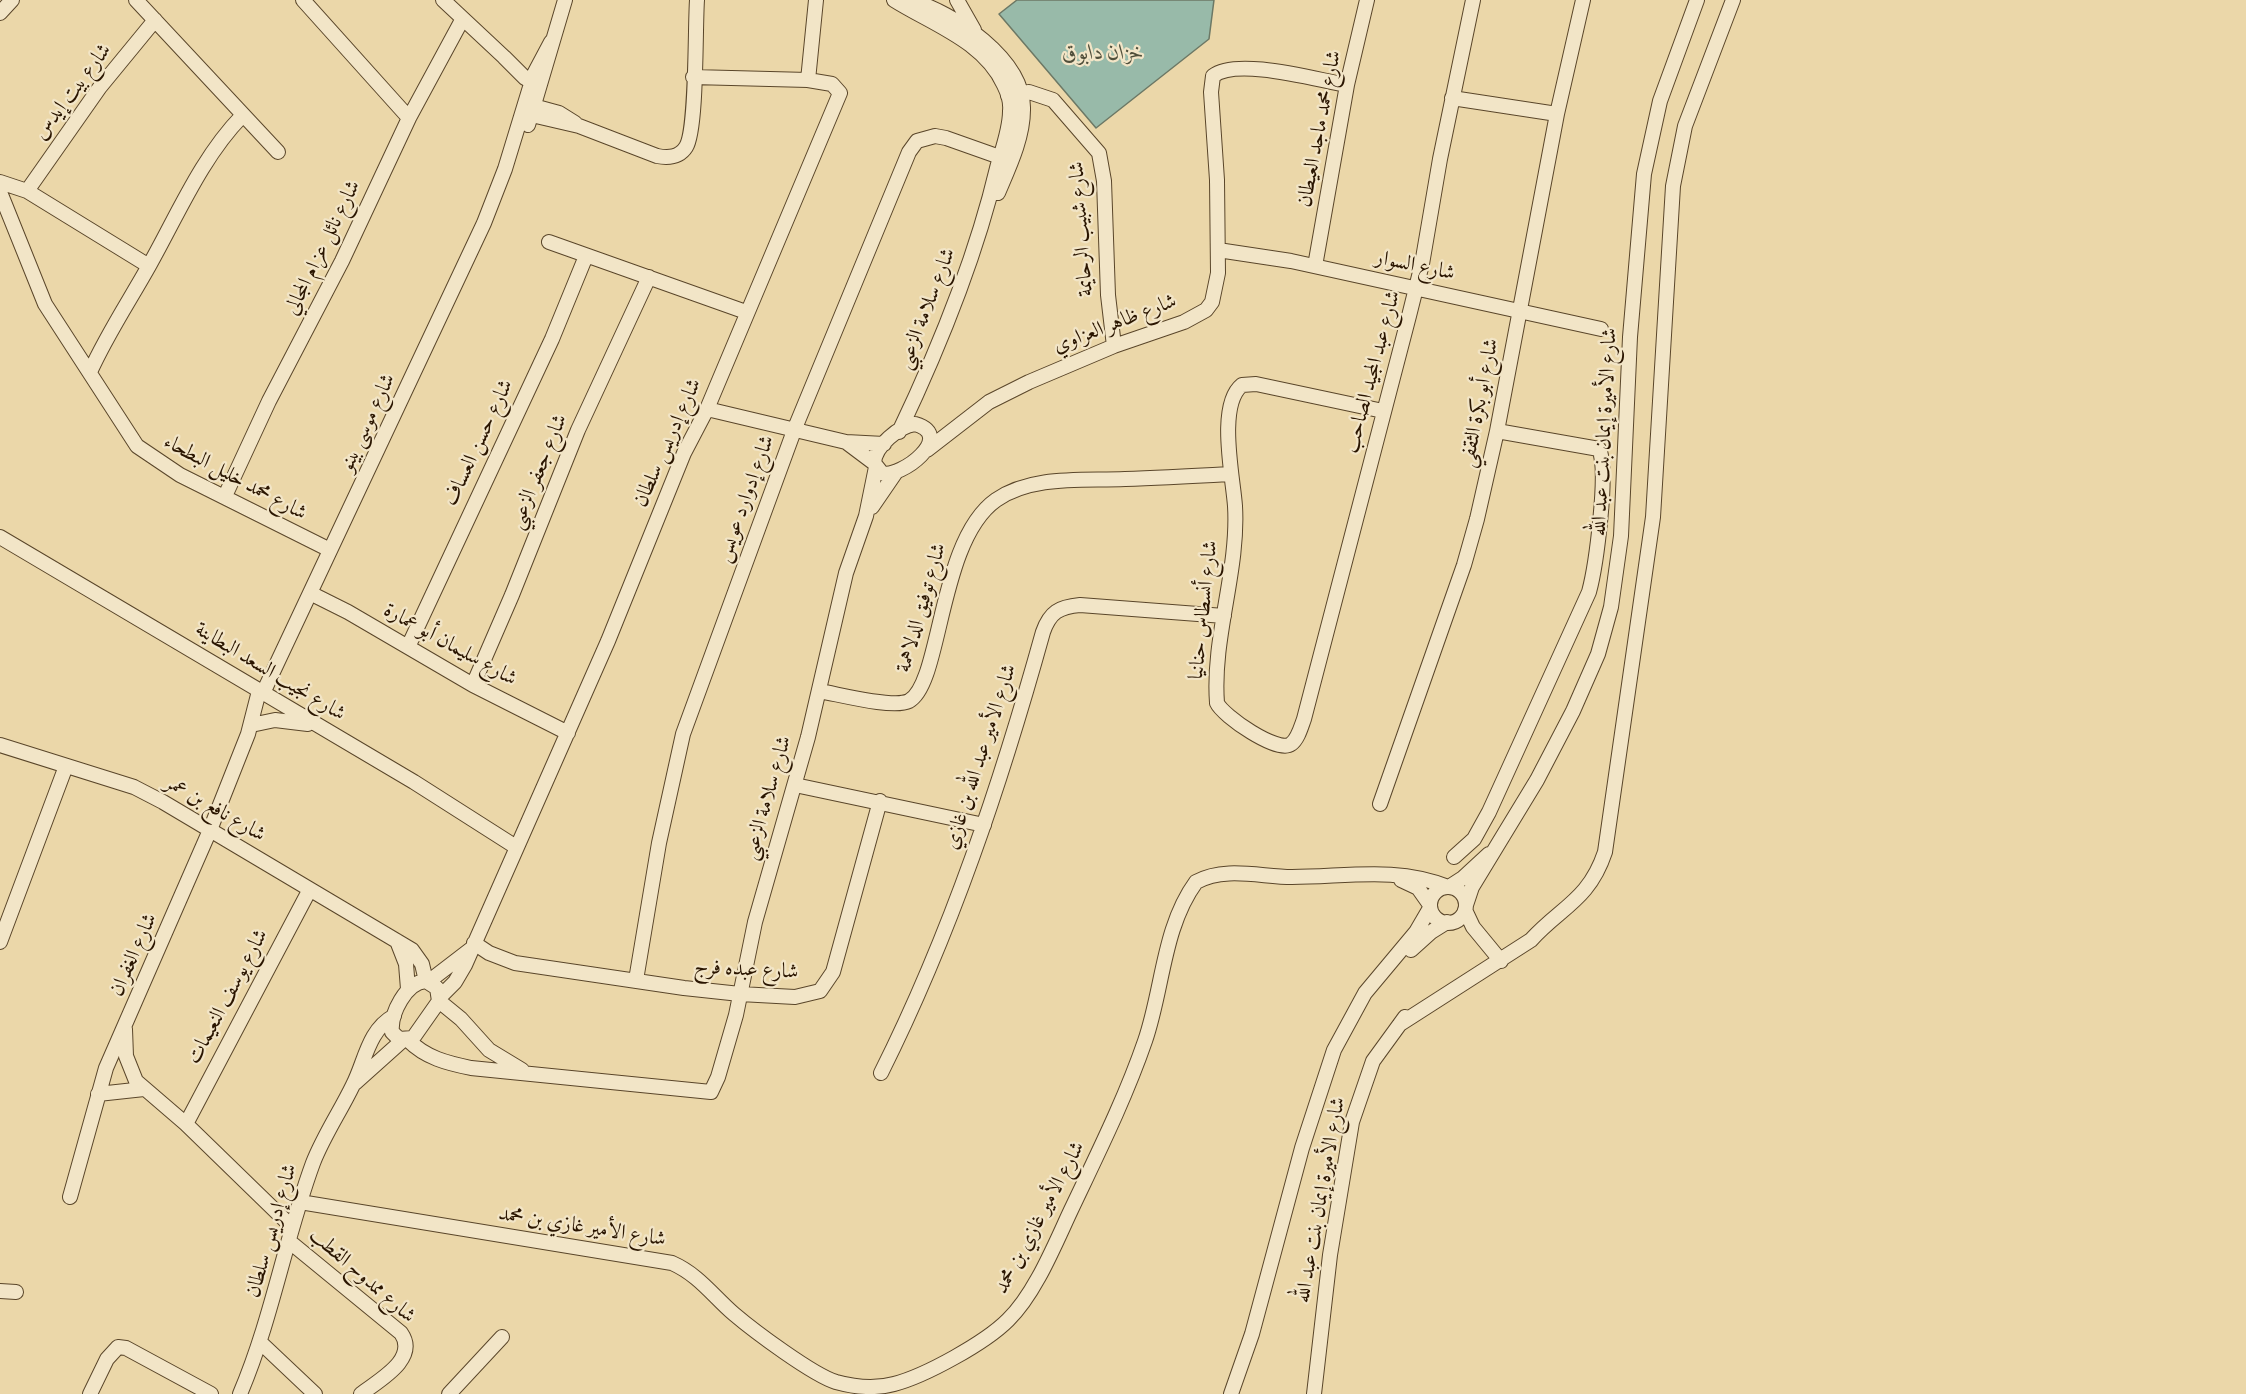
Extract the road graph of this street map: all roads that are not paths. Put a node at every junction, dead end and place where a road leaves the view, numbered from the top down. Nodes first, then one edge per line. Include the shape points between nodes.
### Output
1 (12, 0) edge
2 (136, 0) edge
3 (303, 0) edge
4 (442, 0) edge
5 (565, 0) edge
6 (697, 0) edge
7 (816, 0) edge
8 (894, 0) edge
9 (910, 0) edge
10 (950, 0) edge
11 (957, 0) edge
12 (1367, 0) edge
13 (1473, 0) edge
14 (1583, 0) edge
15 (1697, 0) edge
16 (1733, 0) edge
17 (0, 13) edge
18 (940, 15) edge
19 (155, 20) junction
20 (462, 20) junction
21 (983, 41) junction
22 (693, 77) junction
23 (808, 80) junction
24 (537, 81) junction
25 (1347, 85) junction
26 (1015, 94) junction
27 (1452, 98) junction
28 (529, 110) junction
29 (1557, 114) junction
30 (242, 116) junction
31 (409, 118) junction
32 (278, 152) dead end
33 (1005, 160) junction
34 (0, 182) edge
35 (27, 191) junction
36 (0, 192) edge
37 (549, 242) dead end
38 (1218, 250) junction
39 (586, 256) junction
40 (149, 266) junction
41 (1315, 266) junction
42 (649, 277) junction
43 (1416, 288) junction
44 (1519, 311) junction
45 (746, 312) junction
46 (1601, 329) dead end
47 (1114, 346) junction
48 (90, 372) junction
49 (915, 398) junction
50 (707, 409) junction
51 (1383, 411) junction
52 (959, 424) junction
53 (923, 427) junction
54 (795, 428) junction
55 (1497, 431) junction
56 (898, 432) junction
57 (846, 442) junction
58 (884, 444) junction
59 (927, 450) junction
60 (875, 465) junction
61 (896, 472) junction
62 (1230, 474) junction
63 (225, 496) junction
64 (866, 516) junction
65 (0, 537) edge
66 (330, 550) junction
67 (312, 594) junction
68 (1224, 616) junction
69 (408, 647) junction
70 (473, 685) junction
71 (819, 691) junction
72 (263, 694) junction
73 (318, 725) junction
74 (252, 729) junction
75 (568, 733) junction
76 (0, 745) edge
77 (1288, 746) joint
78 (66, 766) junction
79 (795, 785) junction
80 (880, 801) junction
81 (1380, 804) dead end
82 (984, 825) junction
83 (210, 830) junction
84 (516, 847) junction
85 (1497, 847) junction
86 (1454, 857) dead end
87 (1372, 874) junction
88 (1448, 887) junction
89 (309, 891) junction
90 (1430, 906) junction
91 (1465, 907) junction
92 (4, 915) edge
93 (1449, 922) junction
94 (396, 940) junction
95 (0, 942) edge
96 (472, 946) junction
97 (1495, 960) junction
98 (636, 980) junction
99 (427, 982) junction
100 (408, 989) junction
101 (741, 994) junction
102 (439, 1000) junction
103 (393, 1016) junction
104 (126, 1024) junction
105 (406, 1040) junction
106 (1333, 1059) junction
107 (526, 1072) junction
108 (881, 1073) dead end
109 (354, 1084) junction
110 (144, 1089) junction
111 (98, 1094) junction
112 (186, 1124) junction
113 (70, 1197) dead end
114 (300, 1202) junction
115 (292, 1227) junction
116 (290, 1242) junction
117 (0, 1291) edge
118 (16, 1292) dead end
119 (502, 1336) dead end
120 (261, 1343) junction
121 (90, 1394) edge
122 (211, 1394) edge
123 (240, 1394) edge
124 (315, 1394) edge
125 (361, 1394) edge
126 (449, 1394) edge
127 (1231, 1394) edge
128 (1314, 1394) edge

1 - 17 street
2 - 19 street
3 - 31 street
4 - 20 street
5 - 24 street, شارع موسى بينو
6 - 22 street
7 - 23 street
8 - 18 street, شارع سلامة الزعبي
9 - 18 street, شارع سلامة الزعبي
10 - 18 street
11 - 21 street via 966,20
12 - 25 street, شارع محمد ماجد العيطان
13 - 27 street, شارع عبد المجيد الصاحب
14 - 29 street, شارع أبو بكرة الثقفي
15 - 85 street, شارع الأميرة إيمان بنت عبد الله via 1660,101 1644,174 1630,337 1621,544 1611,607 1598,654 1573,711 1538,780
16 - 97 street, شارع الأميرة إيمان بنت عبد الله via 1692,106 1676,166 1652,529 1605,852 1583,894 1531,940
18 - 21 street, شارع سلامة الزعبي
18 - 26 street, شارع سلامة الزعبي via 988,61
19 - 30 street
19 - 35 street, شارع بيت إيدس via 100,87
20 - 24 street
20 - 31 street, شارع نائل عزام المجالي
21 - 26 street, شارع سلامة الزعبي via 1011,69
22 - 23 street, شارع إدريس سلطان
22 - 28 street via 688,141 675,156 657,156
23 - 45 street, شارع إدريس سلطان via 836,86 839,99
24 - 28 street, شارع موسى بينو
25 - 38 street, شارع ظاهر العزاوي via 1245,69 1226,69 1213,76
25 - 41 street, شارع محمد ماجد العيطان
26 - 33 street, شارع سلامة الزعبي
26 - 47 street, شارع شبيب الرحايمة via 1037,93 1053,100 1099,153
27 - 29 street
27 - 43 street, شارع عبد المجيد الصاحب
28 - 66 street, شارع موسى بينو via 444,312
29 - 44 street, شارع أبو بكرة الثقفي
30 - 32 street
30 - 40 street via 214,151
31 - 63 street, شارع نائل عزام المجالي
33 - 49 street, شارع سلامة الزعبي
33 - 54 street, شارع إدوارد عويس via 935,136 925,137 914,145
34 - 35 street
35 - 40 street
36 - 48 street, شارع محمد خليل البطحاء via 41,295
37 - 39 street
38 - 41 street, شارع السوار
38 - 47 street, شارع ظاهر العزاوي via 1217,289 1206,310 1184,322
39 - 42 street
39 - 69 street, شارع حسن العساف via 547,349
40 - 48 street
41 - 43 street, شارع السوار
42 - 45 street
42 - 70 street, شارع جعفر الزعبي via 578,430
43 - 44 street, شارع السوار
43 - 51 street, شارع عبد المجيد الصاحب
44 - 46 street, شارع السوار
44 - 55 street, شارع أبو بكرة الثقفي
45 - 50 street, شارع إدريس سلطان
47 - 52 street, شارع ظاهر العزاوي via 989,402
48 - 63 street, شارع محمد خليل البطحاء via 137,447 180,476
49 - 53 street, شارع سلامة الزعبي
49 - 56 street, شارع سلامة الزعبي
50 - 54 street
50 - 75 street, شارع إدريس سلطان via 684,453
51 - 62 street, شارع أنسطاس حنانيا via 1256,384 1242,385 1231,408
51 - 77 street, شارع عبد المجيد الصاحب via 1322,657 1299,733
52 - 53 street, شارع ظاهر العزاوي
52 - 59 street, شارع ظاهر العزاوي
53 - 56 street, شارع ظاهر العزاوي via 910,424
53 - 59 street, شارع سلامة الزعبي via 931,440
54 - 57 street
54 - 98 street, شارع إدوارد عويس via 683,734 659,843
55 - 81 street, شارع أبو بكرة الثقفي via 1464,565
55 - 86 street, شارع الأميرة إيمان بنت عبد الله via 1599,449 1604,466 1591,583 1580,613 1489,812 1474,839
56 - 58 street
57 - 58 street
57 - 60 street
58 - 60 street, شارع سلامة الزعبي via 876,452
59 - 61 street, شارع ظاهر العزاوي
60 - 61 street via 888,475
60 - 64 street, شارع سلامة الزعبي
61 - 64 street, شارع سلامة الزعبي
62 - 68 street, شارع أنسطاس حنانيا via 1235,506
62 - 71 street, شارع توفيق الدلاهمة via 1058,482 1024,488 998,499 974,522 959,552 928,665 915,696 891,703
63 - 66 street, شارع محمد خليل البطحاء
64 - 71 street, شارع سلامة الزعبي via 846,573
65 - 72 street, شارع نجيب السعد البطاينة
66 - 67 street, شارع موسى بينو
67 - 69 street, شارع سليمان أبو عمارة
67 - 72 street, شارع موسى بينو
68 - 77 street, شارع أنسطاس حنانيا via 1217,695 1220,709 1261,738
68 - 82 street, شارع الأمير عبد الله بن غازي via 1080,605 1066,606 1051,614
69 - 70 street, شارع سليمان أبو عمارة
70 - 75 street, شارع سليمان أبو عمارة
71 - 79 street, شارع سلامة الزعبي
72 - 73 street, شارع نجيب السعد البطاينة
72 - 74 street, شارع الغفران
73 - 74 street via 275,720
73 - 84 street, شارع نجيب السعد البطاينة
74 - 83 street, شارع الغفران
75 - 84 street, شارع إدريس سلطان
76 - 78 street, شارع نافع بن عمر
78 - 83 street, شارع نافع بن عمر via 134,787
78 - 92 street
79 - 80 street
79 - 101 street, شارع سلامة الزعبي via 755,922
80 - 82 street
80 - 101 street, شارع عبده فرج via 836,963 826,985 812,994 795,996
82 - 108 street, شارع الأمير عبد الله بن غازي via 919,990
83 - 89 street, شارع نافع بن عمر
83 - 104 street, شارع الغفران
84 - 96 street, شارع إدريس سلطان
85 - 88 street, شارع الأميرة إيمان بنت عبد الله
85 - 91 street, شارع الأميرة إيمان بنت عبد الله via 1472,887
87 - 88 street via 1415,877
87 - 90 street via 1412,884
87 - 114 street, شارع الأمير غازي بن محمد via 1221,874 1196,882 1180,912 1146,1039 1127,1087 1055,1243 1022,1303 1008,1320 951,1359 893,1384 854,1386 832,1381 767,1339 734,1314 690,1271 672,1263
88 - 90 street via 1433,894
88 - 91 street via 1463,895
89 - 94 street, شارع نافع بن عمر
89 - 112 street, شارع يوسف النعيمات
90 - 93 street via 1436,918
90 - 106 street via 1416,932 1365,993
91 - 93 street via 1460,918
91 - 97 street via 1470,923
92 - 95 street
93 - 97 street via 1468,932
93 - 106 street via 1423,938 1385,977
94 - 99 street, شارع نافع بن عمر via 418,957
94 - 100 street via 406,964
96 - 98 street, شارع عبده فرج via 514,963
96 - 99 street, شارع إدريس سلطان
96 - 102 street, شارع إدريس سلطان via 455,982
97 - 128 street, شارع الأميرة إيمان بنت عبد الله via 1400,1024 1373,1061 1353,1122 1330,1255
98 - 101 street, شارع عبده فرج
99 - 100 street, شارع إدريس سلطان
99 - 102 street, شارع نافع بن عمر via 437,988
100 - 103 street, شارع إدريس سلطان
101 - 107 street, شارع سلامة الزعبي via 711,1092
102 - 105 street, شارع إدريس سلطان via 421,1030
102 - 107 street, شارع نافع بن عمر via 489,1050
103 - 105 street via 392,1032
103 - 109 street, شارع إدريس سلطان via 373,1038
104 - 110 street via 128,1064
104 - 111 street, شارع الغفران
105 - 107 street via 421,1053 450,1064
105 - 109 street, شارع إدريس سلطان
106 - 127 street via 1307,1130 1252,1334
109 - 114 street, شارع إدريس سلطان via 324,1137
110 - 111 street
110 - 112 street
111 - 113 street, شارع الغفران
112 - 115 street
114 - 115 street, شارع إدريس سلطان
115 - 116 street, شارع إدريس سلطان
116 - 120 street, شارع إدريس سلطان
116 - 125 street, شارع ممدوح القطب via 406,1340 405,1354 398,1364
117 - 118 street
119 - 126 street
120 - 123 street, شارع إدريس سلطان
120 - 124 street
121 - 122 street via 107,1359 121,1347

